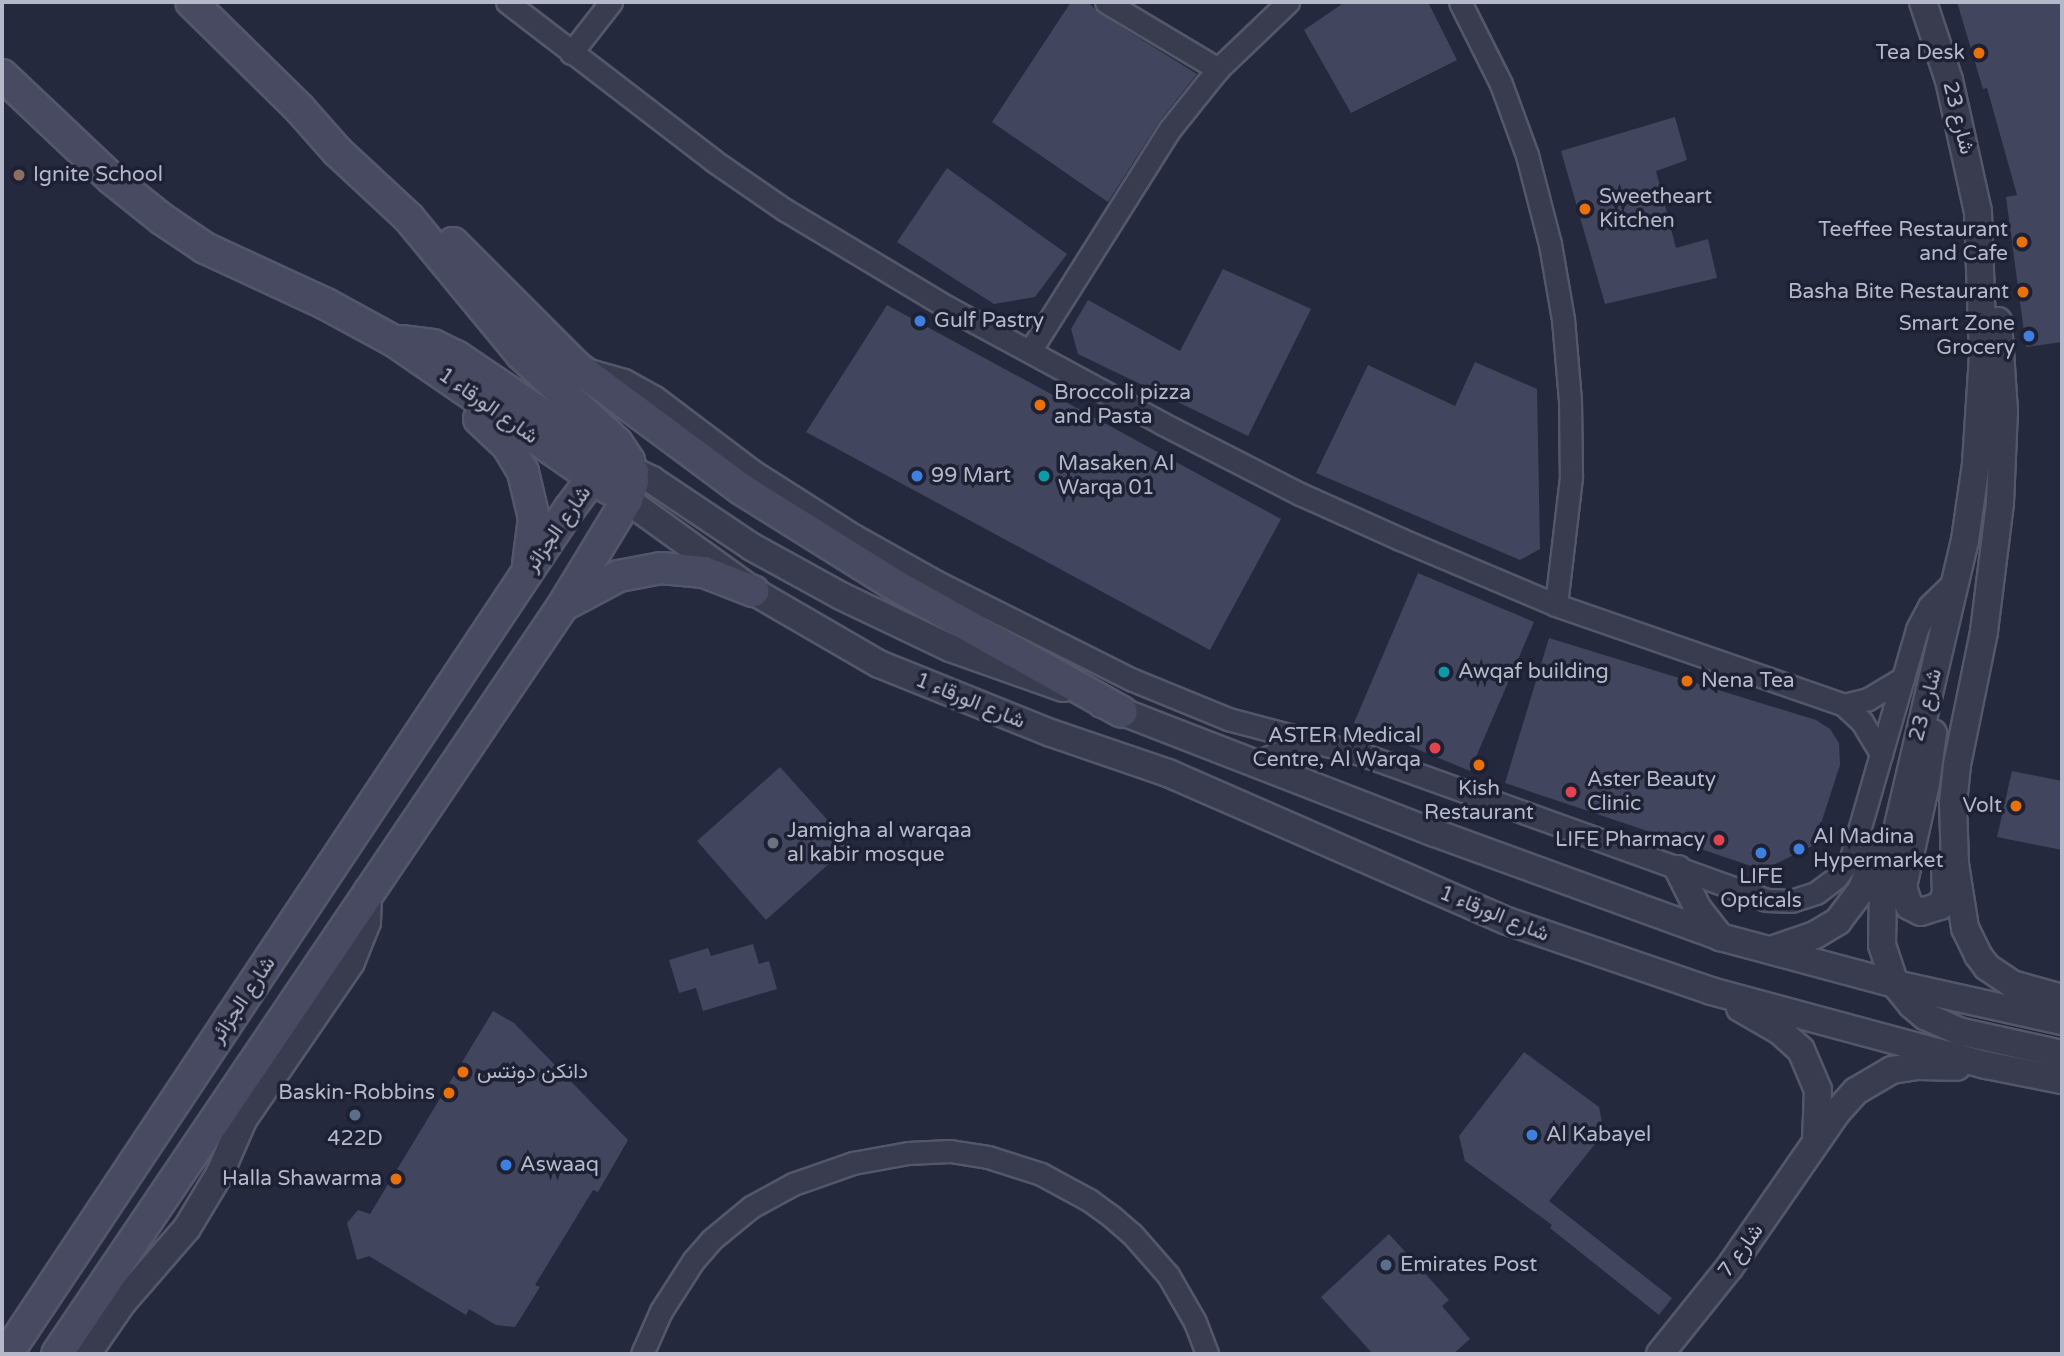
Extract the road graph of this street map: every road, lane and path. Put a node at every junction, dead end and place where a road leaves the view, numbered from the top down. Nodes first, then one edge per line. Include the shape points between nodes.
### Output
1 (191, 2) edge
2 (507, 2) edge
3 (611, 2) edge
4 (1106, 2) edge
5 (1288, 2) edge
6 (1460, 2) edge
7 (1923, 2) edge
8 (571, 53) junction
9 (1218, 69) junction
10 (2, 75) edge
11 (299, 108) junction
12 (1981, 237) junction
13 (394, 341) junction
14 (1030, 351) junction
15 (577, 367) junction
16 (607, 433) junction
17 (633, 471) junction
18 (592, 479) junction
19 (627, 500) junction
20 (526, 574) junction
21 (1956, 580) junction
22 (753, 591) junction
23 (1556, 605) junction
24 (562, 607) junction
25 (1940, 651) junction
26 (1903, 678) junction
27 (1844, 705) junction
28 (1122, 712) junction
29 (1314, 742) junction
30 (1881, 754) junction
31 (1259, 764) junction
32 (1958, 765) junction
33 (1903, 797) junction
34 (1678, 869) junction
35 (368, 890) junction
36 (1720, 937) junction
37 (1771, 950) junction
38 (1895, 984) junction
39 (1711, 991) junction
40 (2062, 998) edge
41 (2062, 1021) edge
42 (2062, 1054) edge
43 (1986, 1065) junction
44 (2062, 1080) edge
45 (1815, 1143) junction
46 (6, 1354) edge
47 (57, 1354) edge
48 (87, 1354) edge
49 (642, 1354) edge
50 (1207, 1354) edge
51 (1660, 1354) edge

1 - 11 main road, شارع الورقاء 1
2 - 8 street
3 - 8 street
4 - 9 street
5 - 9 street
6 - 23 street via 1501,83 1527,155 1563,319 1571,477
7 - 12 street, شارع 23 via 1959,118
8 - 14 street via 785,210
9 - 14 street via 1170,129
10 - 13 main road, شارع الورقاء 1 via 102,170 162,219 205,248
11 - 15 main road via 369,164
11 - 16 main road, شارع الورقاء 1 via 337,151 417,226 521,354
12 - 21 street, شارع 23 via 1979,428
12 - 32 street, شارع 23 via 1992,282 2002,365 2000,503 1988,606
13 - 16 main road via 445,349 592,448 604,443
13 - 18 main road, شارع الورقاء 1
13 - 20 main road via 448,397 496,433 516,459 530,491 534,518
14 - 23 street via 1300,494
15 - 28 main road via 741,489 810,534
15 - 29 street via 607,373 642,388 820,516 1066,649 1228,719
16 - 17 main road, شارع الورقاء 1 via 624,451
17 - 18 main road, شارع الجزائر via 611,470
17 - 19 main road, شارع الجزائر
17 - 28 street, شارع الورقاء 1 via 752,547 841,596 950,648
18 - 19 main road, شارع الورقاء 1
18 - 20 main road, شارع الجزائر
19 - 22 street, شارع الورقاء 1
19 - 24 main road, شارع الجزائر
20 - 46 main road, شارع الجزائر
21 - 25 street, شارع 23
21 - 26 street via 1922,617
22 - 24 main road via 704,572 660,568 619,576
22 - 39 street, شارع الورقاء 1 via 835,641 925,683 1168,773 1507,920
23 - 27 street
24 - 35 main road, شارع الجزائر
25 - 32 street via 1931,750 1903,887 1909,906 1921,912 1940,906 1946,894 1941,830 1946,797
25 - 33 street, شارع 23
26 - 27 street via 1877,695
26 - 30 street
27 - 30 street via 1862,722
28 - 31 street, شارع الورقاء 1
29 - 31 street
29 - 34 street via 1364,755
30 - 34 street via 1851,858 1836,878 1816,893 1791,901 1766,900
31 - 36 street, شارع الورقاء 1
32 - 40 street, شارع 23 via 1953,803 1955,863 1970,942 1999,976
33 - 37 street via 1862,889 1847,911 1815,935
33 - 38 street, شارع 23 via 1881,908 1882,944
34 - 36 street via 1698,909
35 - 47 main road, شارع الجزائر
35 - 48 street via 367,922 351,962 243,1120 220,1173 187,1228 122,1303
36 - 37 street, شارع الورقاء 1
37 - 38 street, شارع الورقاء 1
38 - 41 street, شارع الورقاء 1
38 - 42 street, شارع 23 via 1912,1005 1941,1025
39 - 43 street, شارع الورقاء 1
39 - 45 street via 1780,1031 1801,1050 1818,1090
43 - 44 street, شارع الورقاء 1
43 - 45 street, شارع 7 via 1918,1066 1879,1075 1846,1101
45 - 51 street, شارع 7 via 1729,1268
49 - 50 street via 693,1261 751,1207 793,1184 853,1163 950,1151 1041,1174 1111,1216 1168,1275

